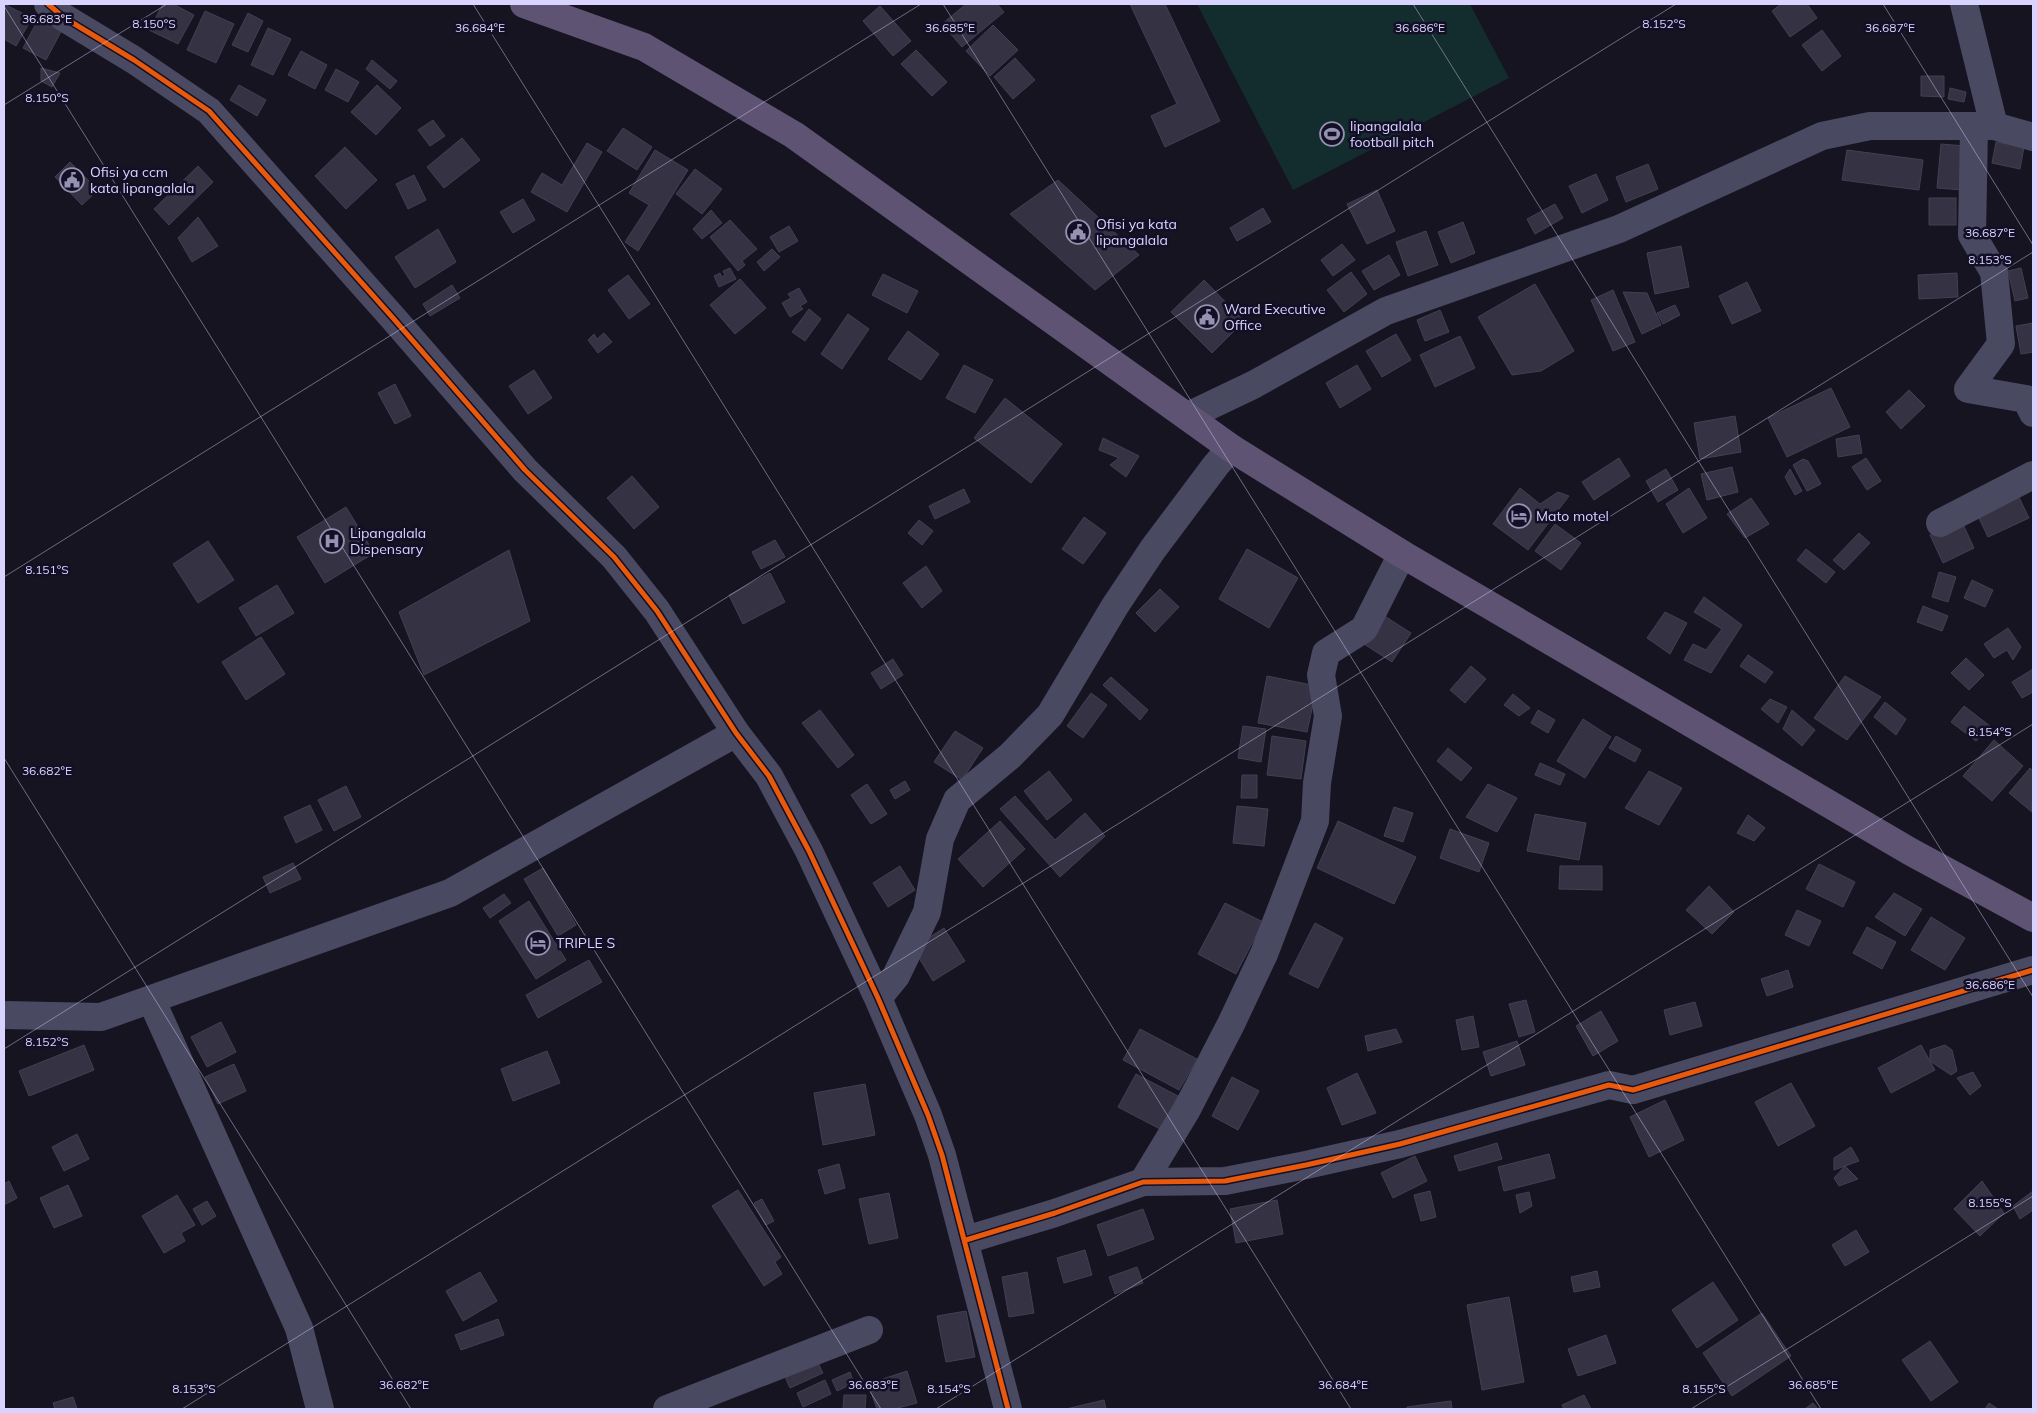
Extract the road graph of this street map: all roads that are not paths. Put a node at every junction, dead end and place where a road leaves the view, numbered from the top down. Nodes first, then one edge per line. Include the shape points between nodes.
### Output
1 (48, 4) edge
2 (524, 4) edge
3 (1964, 4) edge
4 (1984, 127) junction
5 (2033, 137) edge
6 (2033, 413) edge
7 (1188, 416) junction
8 (1231, 448) junction
9 (2033, 476) edge
10 (1940, 523) dead end
11 (1402, 554) junction
12 (736, 733) junction
13 (2033, 918) edge
14 (2033, 970) edge
15 (878, 998) junction
16 (151, 999) junction
17 (4, 1015) edge
18 (1143, 1182) junction
19 (966, 1240) junction
20 (869, 1330) dead end
21 (320, 1409) edge
22 (668, 1409) edge
23 (1008, 1409) edge

1 - 12 street via 63,17 209,111 526,470 614,557 657,611
2 - 7 main road via 644,47 794,135
3 - 4 street
4 - 5 street
4 - 6 street via 1972,235 1994,272 2001,344 1968,389 2026,399
4 - 7 street via 1870,126 1822,136 1619,229 1386,311 1253,385
7 - 8 main road
8 - 11 main road
8 - 15 street via 1153,549 1050,715 1010,756 958,800 940,840 927,912 896,976
9 - 10 street
11 - 13 main road via 1911,852
11 - 18 street via 1364,629 1326,653 1321,675 1328,716 1317,783 1315,821 1264,954 1231,1024 1186,1111
12 - 15 street via 769,776 809,851
12 - 16 street via 450,893
14 - 18 street via 1633,1090 1609,1085 1400,1144 1225,1181
15 - 19 street via 928,1115
16 - 17 street via 101,1017
16 - 21 street via 299,1328
18 - 19 street via 1055,1214
19 - 23 street
20 - 22 street

